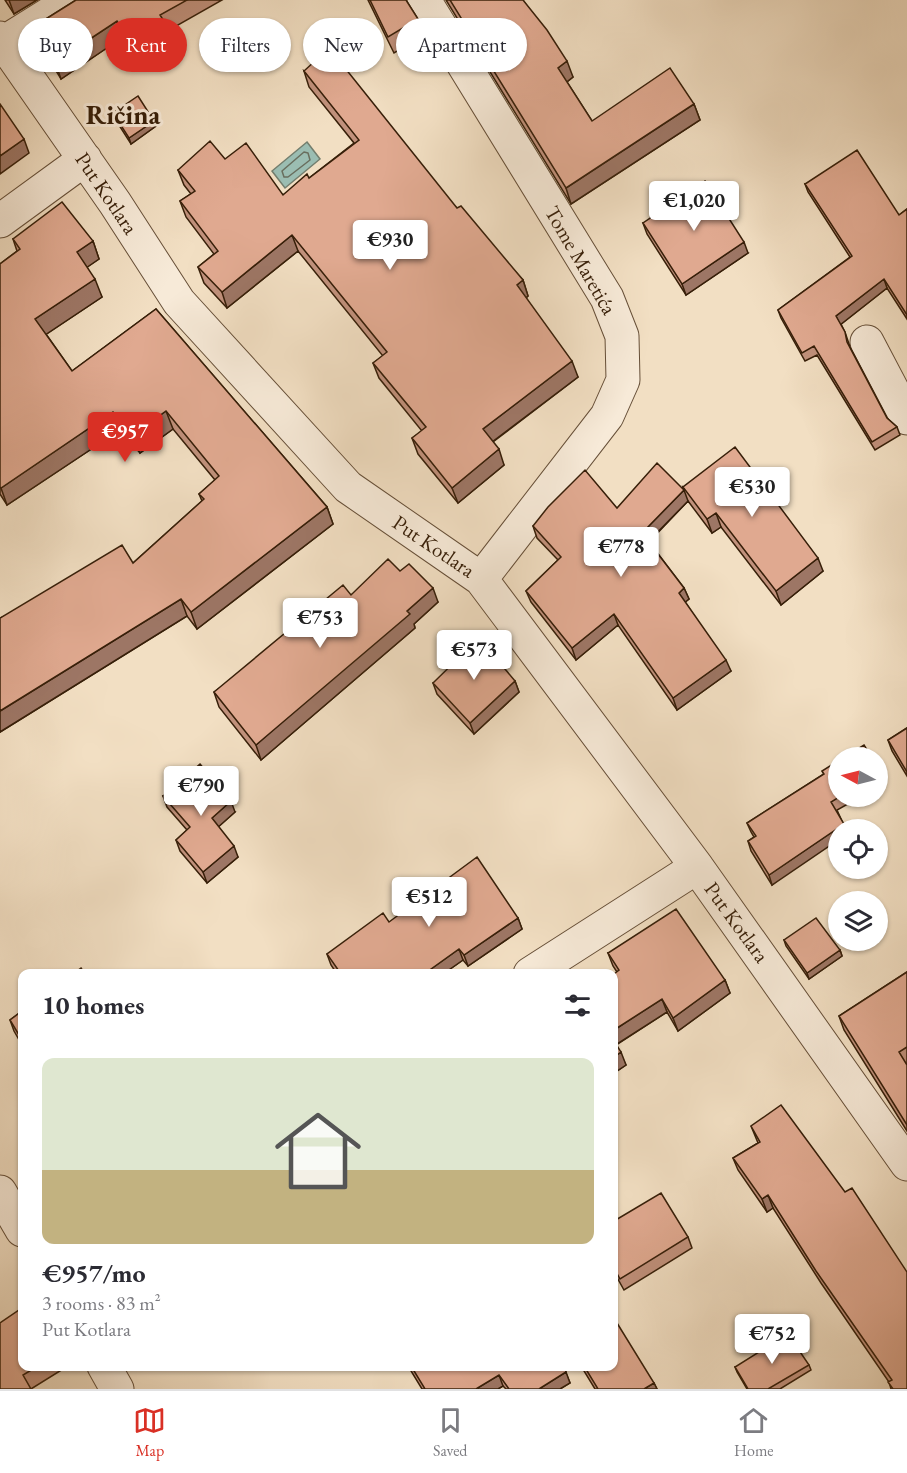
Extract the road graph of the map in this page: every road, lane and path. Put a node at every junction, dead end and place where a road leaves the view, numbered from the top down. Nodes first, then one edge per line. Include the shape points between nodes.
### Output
1 (72, 0) edge
2 (424, 0) edge
3 (2, 41) edge
4 (85, 159) junction
5 (0, 221) edge
6 (867, 342) dead end
7 (907, 418) edge
8 (482, 579) junction
9 (697, 867) junction
10 (538, 969) edge
11 (907, 1164) edge
12 (0, 1192) edge
13 (18, 1223) edge
14 (107, 1371) edge
15 (117, 1389) edge

1 - 3 street
2 - 8 street, Tome Maretića via 607,298 622,336 623,380 607,416
3 - 4 street, Put Kotlara
4 - 5 street
4 - 8 street, Put Kotlara via 179,302 348,488
6 - 7 street
8 - 9 street, Put Kotlara
9 - 10 street
9 - 11 street, Put Kotlara
12 - 13 street
14 - 15 street

